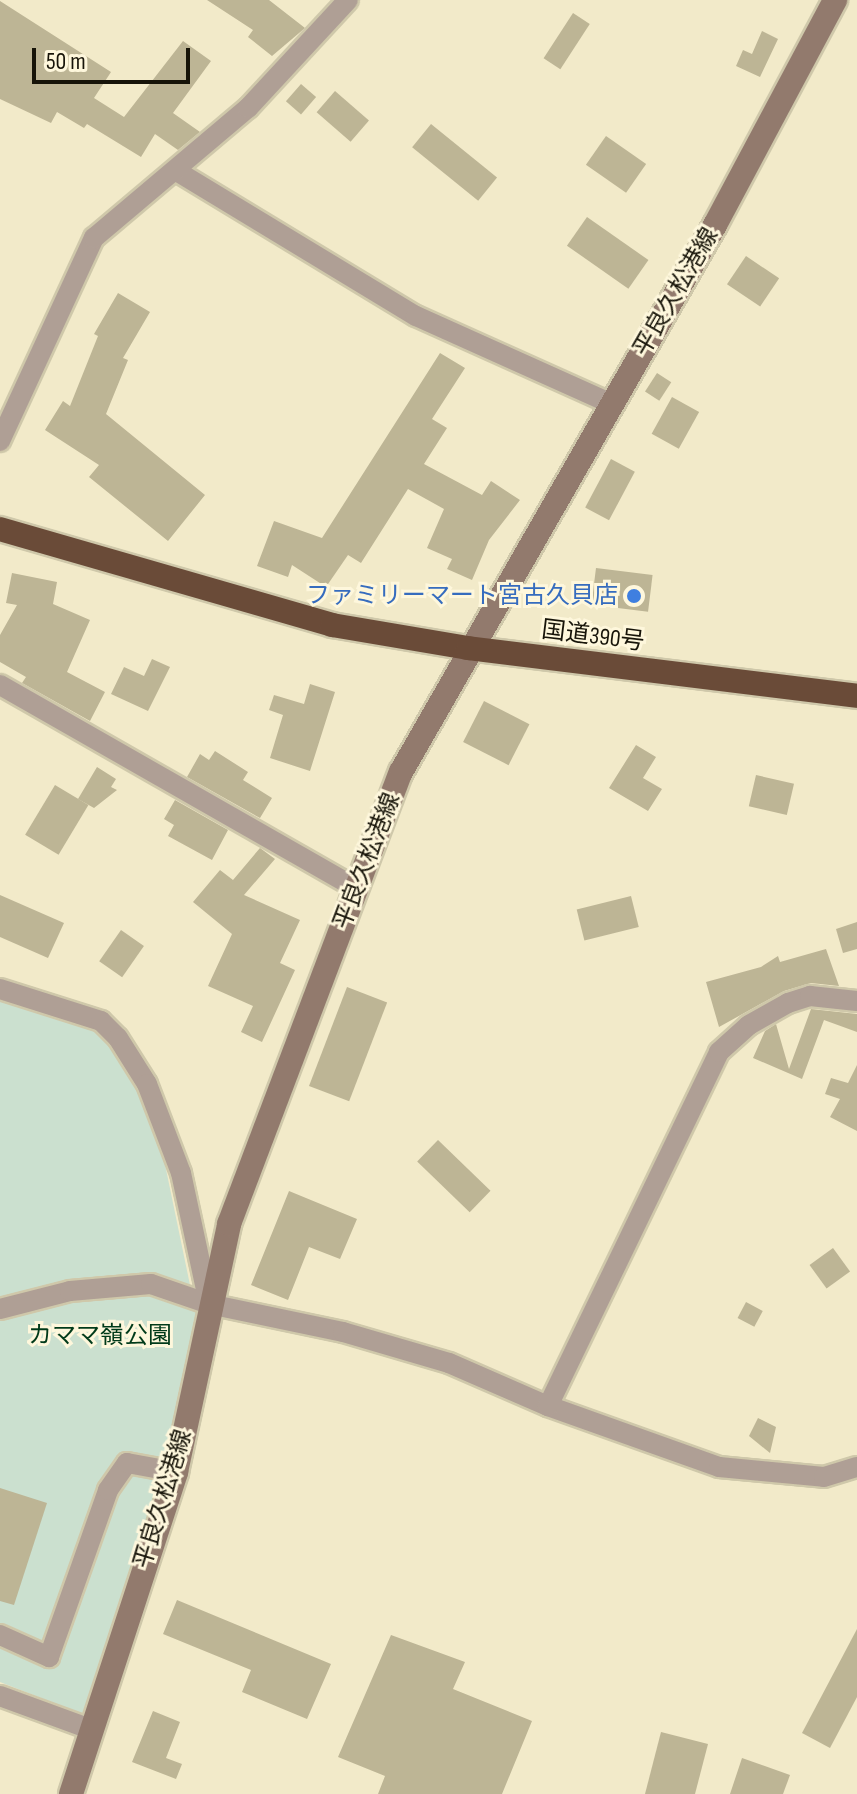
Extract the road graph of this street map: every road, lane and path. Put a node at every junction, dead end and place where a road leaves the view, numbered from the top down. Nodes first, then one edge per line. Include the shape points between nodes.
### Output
1 (348, 0) edge
2 (835, 0) edge
3 (178, 172) junction
4 (610, 403) junction
5 (0, 441) edge
6 (0, 529) edge
7 (468, 648) junction
8 (0, 685) edge
9 (857, 696) edge
10 (354, 887) junction
11 (0, 989) edge
12 (857, 1001) edge
13 (209, 1304) junction
14 (0, 1309) edge
15 (548, 1406) junction
16 (857, 1467) edge
17 (176, 1472) junction
18 (0, 1635) edge
19 (0, 1696) edge
20 (90, 1729) junction
21 (71, 1794) edge

1 - 3 street via 248,108
2 - 4 main road, 平良久松港線 via 715,225
3 - 4 street via 416,316
3 - 5 street via 94,238
4 - 7 main road, 平良久松港線
6 - 7 highway, 国道390号 via 332,625
7 - 9 highway, 国道390号
7 - 10 main road, 平良久松港線 via 401,772
8 - 10 street
10 - 13 main road, 平良久松港線 via 229,1224
11 - 13 street via 101,1021 118,1038 147,1084 181,1173
12 - 15 street via 810,996 788,1003 749,1025 719,1052
13 - 14 street via 151,1284 70,1291
13 - 15 street via 343,1332 449,1363
13 - 17 main road, 平良久松港線
15 - 16 street via 719,1467 824,1477
17 - 18 street via 127,1463 108,1490 49,1657
17 - 20 main road, 平良久松港線
19 - 20 street
20 - 21 main road, 平良久松港線

